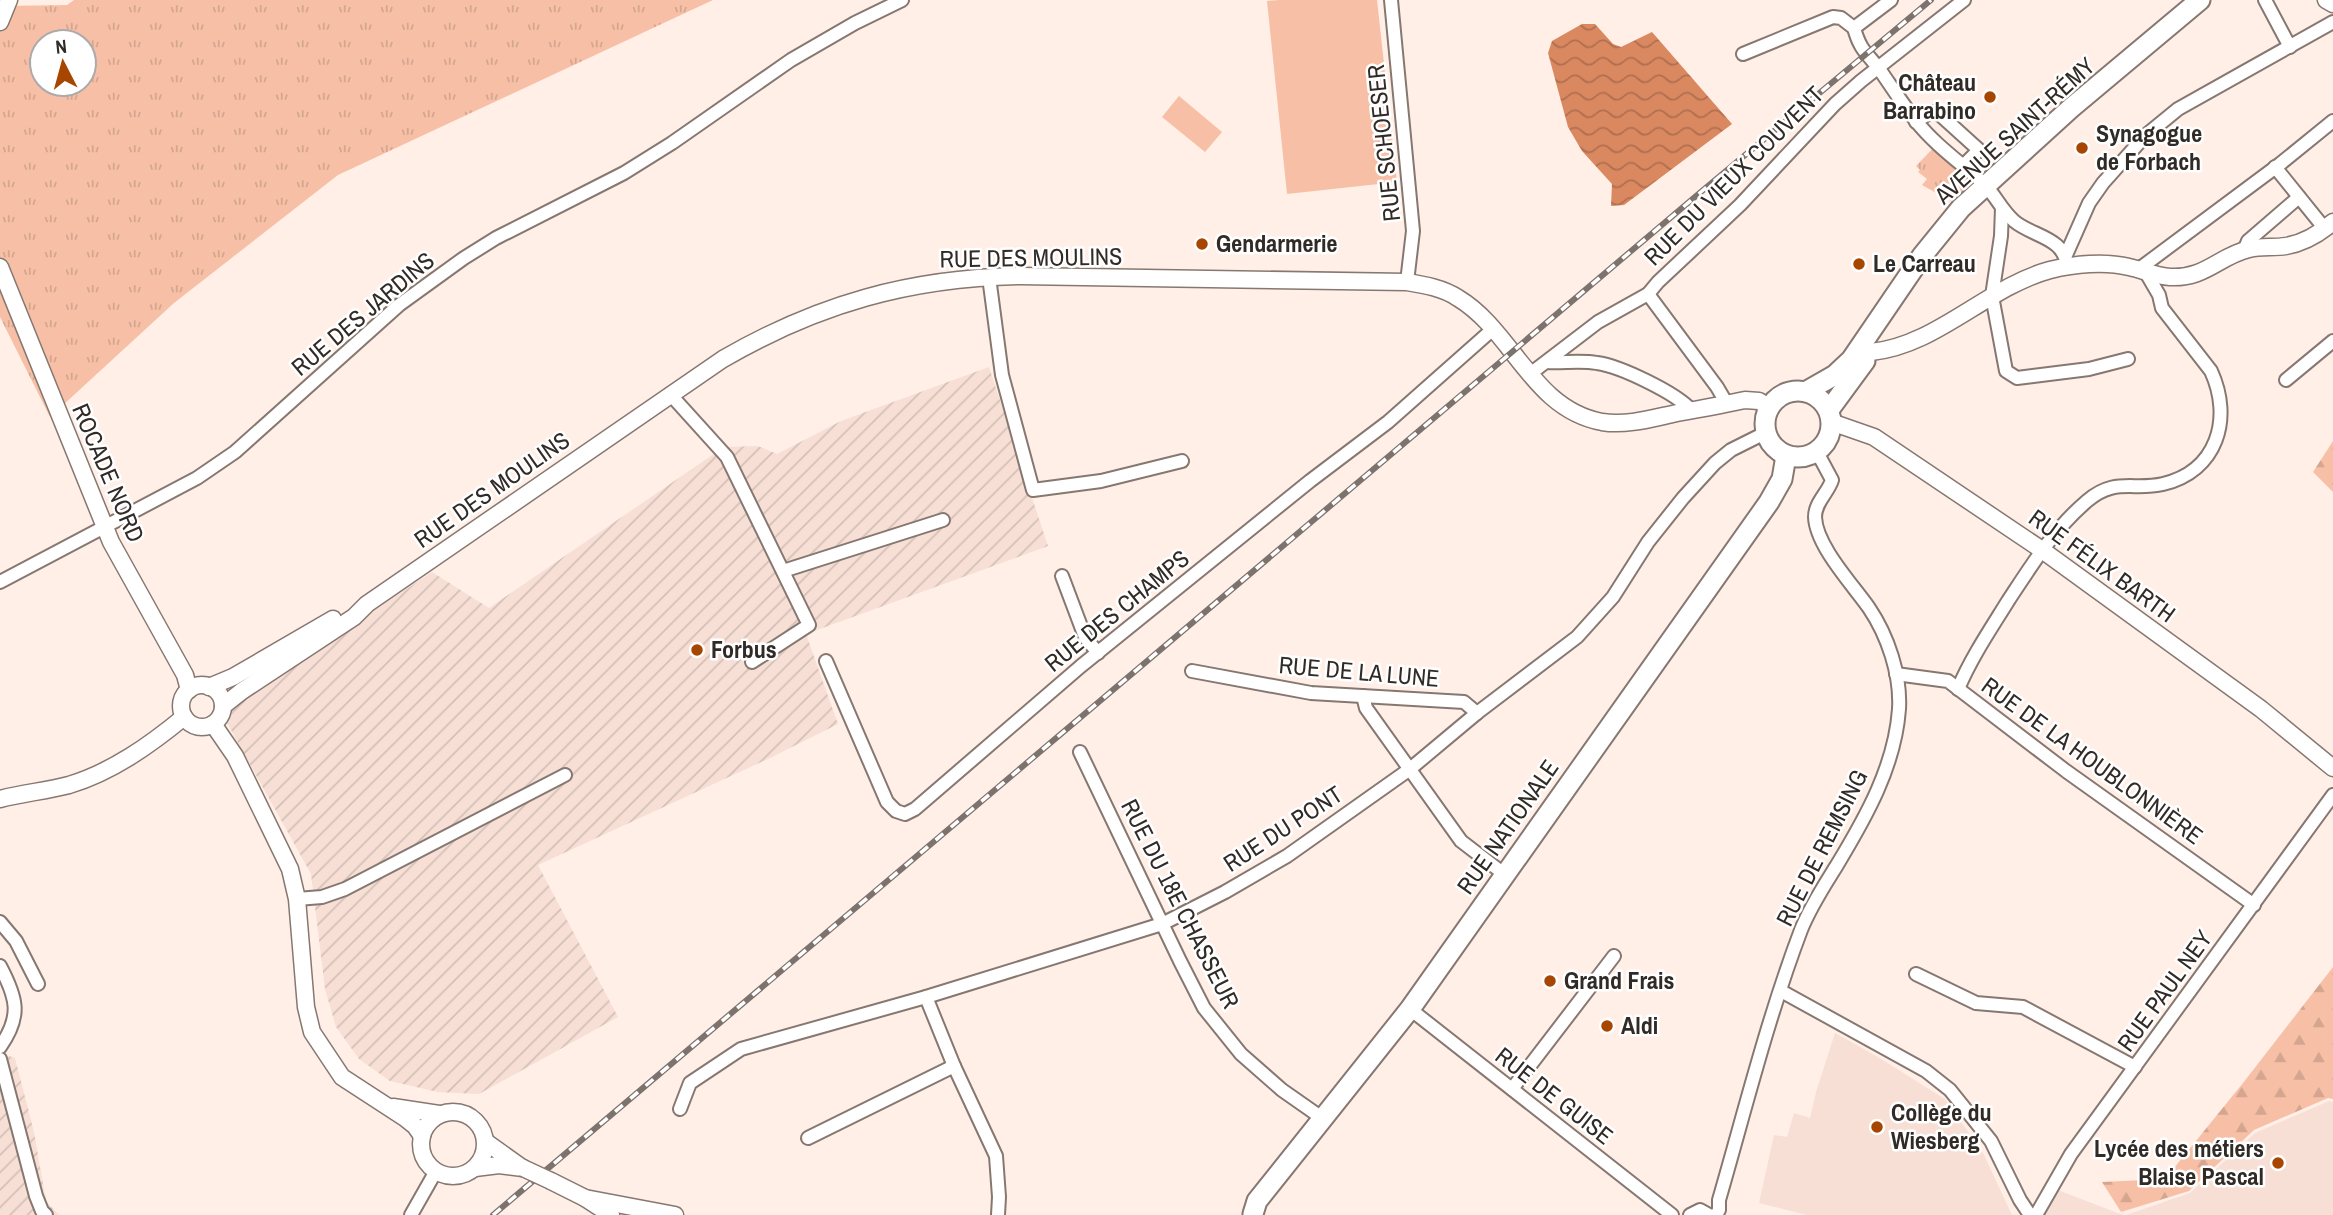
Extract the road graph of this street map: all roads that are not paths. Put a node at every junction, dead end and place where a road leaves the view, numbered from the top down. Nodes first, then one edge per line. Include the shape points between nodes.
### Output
1 (9, 0) edge
2 (902, 0) edge
3 (1391, 0) edge
4 (1891, 0) edge
5 (1964, 0) edge
6 (2200, 0) edge
7 (2265, 0) edge
8 (2326, 0) edge
9 (2333, 4) edge
10 (0, 22) edge
11 (2333, 22) edge
12 (1854, 28) junction
13 (2290, 47) junction
14 (1744, 54) dead end
15 (1878, 68) junction
16 (2333, 121) edge
17 (1916, 122) junction
18 (1964, 165) junction
19 (2275, 167) junction
20 (1986, 185) junction
21 (2299, 197) junction
22 (2002, 208) junction
23 (2329, 225) edge
24 (2244, 251) junction
25 (2067, 261) junction
26 (0, 267) edge
27 (989, 277) junction
28 (2168, 277) junction
29 (2149, 280) junction
30 (1407, 282) junction
31 (1648, 294) junction
32 (1992, 296) junction
33 (1882, 315) junction
34 (1493, 329) junction
35 (2333, 341) edge
36 (1871, 352) junction
37 (2128, 359) dead end
38 (1547, 362) junction
39 (1530, 374) junction
40 (2286, 380) dead end
41 (1807, 391) junction
42 (670, 394) junction
43 (1727, 404) junction
44 (1769, 407) junction
45 (1691, 410) junction
46 (1830, 416) junction
47 (1765, 433) junction
48 (1816, 452) junction
49 (1786, 456) junction
50 (1182, 461) dead end
51 (943, 520) dead end
52 (104, 527) junction
53 (2042, 550) junction
54 (783, 571) junction
55 (1062, 576) dead end
56 (0, 582) edge
57 (367, 604) junction
58 (1098, 653) junction
59 (827, 661) dead end
60 (752, 662) dead end
61 (1192, 671) dead end
62 (1896, 674) junction
63 (209, 687) junction
64 (1958, 689) junction
65 (189, 690) junction
66 (1363, 696) junction
67 (223, 706) junction
68 (1477, 713) junction
69 (184, 717) junction
70 (213, 724) junction
71 (1080, 752) dead end
72 (2333, 768) edge
73 (1410, 769) junction
74 (565, 775) dead end
75 (2333, 795) edge
76 (0, 799) edge
77 (1504, 874) junction
78 (297, 899) junction
79 (2254, 905) junction
80 (0, 922) edge
81 (1162, 924) junction
82 (1614, 956) dead end
83 (0, 966) edge
84 (1916, 974) dead end
85 (38, 984) dead end
86 (1781, 991) junction
87 (926, 997) junction
88 (1410, 1009) junction
89 (0, 1047) edge
90 (0, 1059) edge
91 (954, 1066) junction
92 (2135, 1067) junction
93 (1512, 1089) junction
94 (387, 1106) junction
95 (680, 1109) dead end
96 (439, 1114) junction
97 (1322, 1118) junction
98 (422, 1136) junction
99 (808, 1138) dead end
100 (486, 1142) junction
101 (475, 1168) junction
102 (523, 1168) junction
103 (436, 1171) junction
104 (585, 1198) junction
105 (1710, 1214) edge
106 (46, 1215) edge
107 (411, 1215) edge
108 (611, 1215) edge
109 (671, 1215) edge
110 (998, 1215) edge
111 (1250, 1215) edge
112 (1672, 1215) edge
113 (1690, 1215) edge
114 (2033, 1215) edge

1 - 10 main road
2 - 52 street, RUE DES JARDINS via 791,60 624,173 464,258 399,305 235,452 197,478
3 - 30 street, RUE SCHOESER via 1413,231
4 - 12 street
5 - 15 street, RUE DU VIEUX COUVENT
6 - 20 main road, AVENUE SAINT-RÉMY
7 - 13 street
8 - 9 main road
11 - 13 street
12 - 14 street via 1833,18
12 - 15 street via 1859,46
13 - 25 street via 2178,109 2145,136 2090,203
15 - 17 street
15 - 31 street, RUE DU VIEUX COUVENT via 1835,104
16 - 19 street
17 - 18 street
17 - 18 street via 1937,112 1979,150
18 - 20 street
19 - 21 street
19 - 29 street
20 - 22 street
20 - 33 main road, AVENUE SAINT-RÉMY via 1922,256
21 - 23 street
21 - 24 street via 2248,241
22 - 25 street via 2015,222 2058,246
22 - 32 street
23 - 24 main road via 2312,238 2288,246
24 - 28 main road via 2193,276
25 - 29 main road via 2104,264
25 - 32 main road
26 - 52 main road, ROCADE NORD
27 - 30 main road, RUE DES MOULINS
27 - 42 main road, RUE DES MOULINS via 918,284 824,311 745,346
27 - 50 street via 1002,375 1033,490 1101,481
28 - 29 main road
28 - 29 street
29 - 53 street via 2162,307 2216,383 2222,414 2216,441 2208,457 2190,474 2163,484 2103,490 2087,500
30 - 34 main road, RUE DES MOULINS via 1458,298
31 - 38 street, RUE DU VIEUX COUVENT via 1598,322
31 - 43 street
32 - 36 main road via 1908,343
32 - 37 street via 2006,370 2017,378
33 - 36 main road, AVENUE SAINT-RÉMY
33 - 41 main road, AVENUE SAINT-RÉMY via 1843,369
34 - 39 main road, RUE DES MOULINS
34 - 58 street, RUE DES CHAMPS via 1388,422
35 - 40 street
36 - 46 main road, AVENUE SAINT-RÉMY
38 - 39 street, RUE DU VIEUX COUVENT
38 - 45 street via 1604,364 1645,381
39 - 45 main road, RUE DES MOULINS via 1556,401 1602,422 1629,422
41 - 44 main road via 1788,392
41 - 46 main road via 1819,398
42 - 54 street via 727,457
42 - 57 main road, RUE DES MOULINS
43 - 44 main road, RUE DES MOULINS via 1753,400
43 - 45 main road, RUE DES MOULINS
44 - 47 main road
46 - 48 main road via 1831,432
46 - 53 main road, RUE FÉLIX BARTH via 1874,437
47 - 49 main road
47 - 68 street, RUE DU PONT via 1714,463 1648,542 1613,597 1577,637
48 - 49 main road
48 - 62 street, RUE DE REMSING via 1832,480 1818,503 1818,530 1833,560 1875,619
49 - 77 main road, RUE NATIONALE via 1782,479 1769,502
51 - 54 street
52 - 56 street, RUE DES JARDINS
52 - 65 main road, ROCADE NORD
53 - 64 street via 1970,662
53 - 72 main road, RUE FÉLIX BARTH via 2261,709
54 - 60 street via 809,625
55 - 58 street, RUE DES CHAMPS via 1085,637
57 - 63 main road, RUE DES MOULINS
57 - 67 main road, RUE DES MOULINS
58 - 59 street, RUE DES CHAMPS via 905,814 887,802
61 - 66 street, RUE DE LA LUNE via 1311,694
62 - 64 street, RUE DE LA HOUBLONNIÈRE via 1948,681
62 - 86 street, RUE DE REMSING via 1899,706 1893,753 1864,819 1811,907
63 - 65 main road
63 - 67 main road via 219,694
64 - 79 street, RUE DE LA HOUBLONNIÈRE
65 - 69 main road via 181,705
66 - 68 street, RUE DE LA LUNE via 1464,702
66 - 73 street via 1366,708
67 - 70 main road
68 - 73 street, RUE DU PONT
69 - 70 main road via 200,727
69 - 76 main road via 121,762 69,785
70 - 78 main road via 235,757 276,840
71 - 81 street, RUE DU 18E CHASSEUR
73 - 77 street via 1461,841
73 - 81 street, RUE DU PONT via 1287,856
74 - 78 street via 345,889
75 - 79 street, RUE PAUL NEY
77 - 88 main road, RUE NATIONALE
78 - 94 main road via 312,1032 342,1077
79 - 92 street, RUE PAUL NEY
80 - 85 street
81 - 87 street, RUE DU PONT
81 - 97 street, RUE DU 18E CHASSEUR via 1204,1008 1241,1054
82 - 93 street
83 - 89 street via 17,1007 12,1030
84 - 92 street via 1976,1003 2023,1007
86 - 105 street, RUE DE REMSING via 1719,1210
86 - 114 street via 1926,1071 1950,1090 1991,1141 2020,1200
87 - 91 street
87 - 95 street, RUE DU PONT via 741,1049 690,1083
88 - 93 street, RUE DE GUISE
88 - 97 main road, RUE NATIONALE
90 - 106 street via 36,1196
91 - 99 street
91 - 110 street via 996,1156
92 - 114 street, RUE PAUL NEY
93 - 112 street, RUE DE GUISE
94 - 96 main road
94 - 98 main road
96 - 98 main road
96 - 100 main road via 449,1111 470,1116 484,1131
97 - 111 main road, RUE NATIONALE
98 - 103 main road via 423,1156
100 - 101 main road
100 - 102 main road
101 - 102 main road
101 - 103 main road via 457,1176
102 - 104 main road, bridge
103 - 107 street
104 - 108 main road
104 - 109 main road
105 - 113 street via 1696,1211

